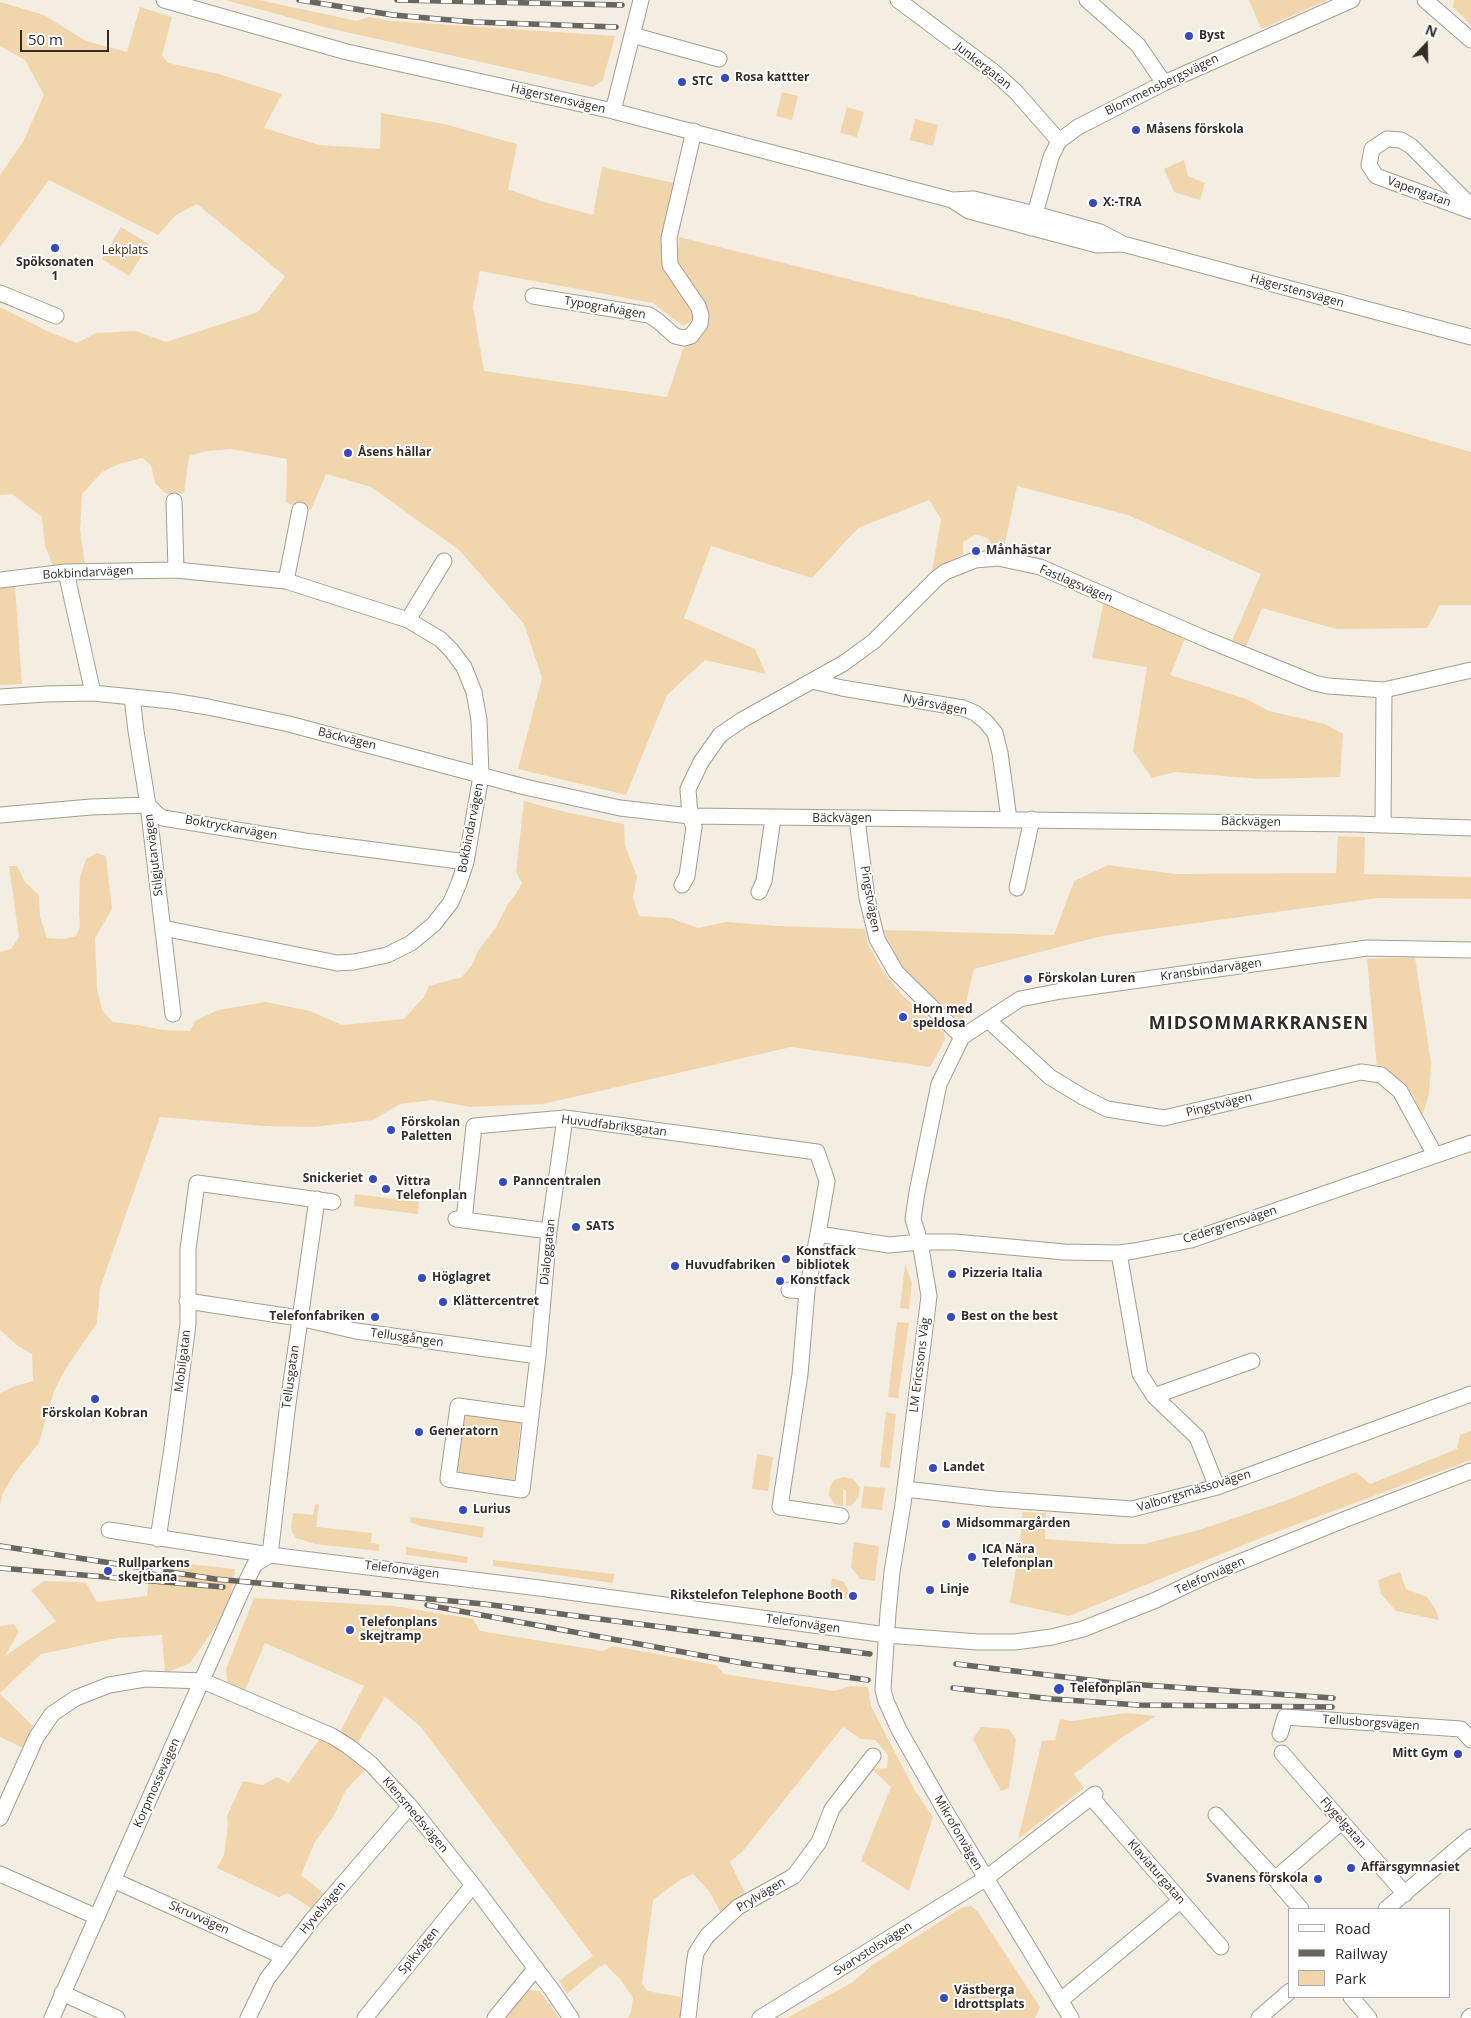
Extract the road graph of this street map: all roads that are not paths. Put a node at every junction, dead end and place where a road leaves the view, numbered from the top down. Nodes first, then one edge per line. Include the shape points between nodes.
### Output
1 (164, 0) edge
2 (641, 0) edge
3 (898, 0) edge
4 (1087, 0) edge
5 (1352, 0) edge
6 (1425, 0) edge
7 (632, 35) junction
8 (1471, 40) edge
9 (718, 59) dead end
10 (1164, 83) junction
11 (612, 111) junction
12 (694, 132) junction
13 (1059, 141) junction
14 (1471, 206) edge
15 (1471, 211) edge
16 (1033, 221) junction
17 (0, 294) edge
18 (533, 296) dead end
19 (56, 316) dead end
20 (1471, 337) edge
21 (174, 501) dead end
22 (300, 510) dead end
23 (444, 561) dead end
24 (176, 570) junction
25 (66, 572) junction
26 (0, 580) edge
27 (286, 580) junction
28 (408, 620) junction
29 (1471, 670) edge
30 (812, 681) junction
31 (1384, 690) junction
32 (93, 693) junction
33 (132, 697) junction
34 (0, 698) edge
35 (481, 776) junction
36 (148, 805) junction
37 (0, 815) edge
38 (690, 816) junction
39 (773, 818) junction
40 (857, 818) junction
41 (1010, 819) junction
42 (1032, 819) junction
43 (1383, 825) junction
44 (1471, 828) edge
45 (466, 862) junction
46 (682, 885) dead end
47 (1017, 888) dead end
48 (759, 892) dead end
49 (163, 928) junction
50 (1471, 950) edge
51 (173, 1014) dead end
52 (988, 1020) junction
53 (962, 1037) junction
54 (565, 1118) junction
55 (1471, 1143) edge
56 (1435, 1155) junction
57 (317, 1200) junction
58 (333, 1202) dead end
59 (550, 1232) junction
60 (818, 1234) junction
61 (920, 1242) junction
62 (1120, 1253) junction
63 (789, 1290) dead end
64 (807, 1291) junction
65 (187, 1301) junction
66 (299, 1318) junction
67 (538, 1356) junction
68 (1252, 1361) dead end
69 (1471, 1394) edge
70 (1154, 1396) junction
71 (531, 1416) junction
72 (1471, 1471) edge
73 (1217, 1487) junction
74 (905, 1488) junction
75 (841, 1516) dead end
76 (109, 1530) dead end
77 (158, 1539) junction
78 (270, 1555) junction
79 (887, 1636) junction
80 (203, 1680) junction
81 (1280, 1734) dead end
82 (1471, 1740) edge
83 (1282, 1753) dead end
84 (873, 1756) dead end
85 (1093, 1796) joint
86 (410, 1806) junction
87 (1216, 1815) dead end
88 (0, 1818) edge
89 (1341, 1822) junction
90 (1471, 1837) edge
91 (0, 1874) edge
92 (985, 1879) junction
93 (1275, 1879) junction
94 (113, 1880) junction
95 (473, 1884) junction
96 (1405, 1894) junction
97 (1180, 1901) junction
98 (1300, 1908) edge
99 (1387, 1908) edge
100 (97, 1917) junction
101 (1220, 1947) dead end
102 (284, 1957) junction
103 (536, 1968) junction
104 (1288, 1993) edge
105 (62, 1994) junction
106 (1352, 1998) edge
107 (1061, 2000) junction
108 (52, 2018) edge
109 (117, 2018) edge
110 (248, 2018) edge
111 (365, 2018) edge
112 (495, 2018) edge
113 (571, 2018) edge
114 (688, 2018) edge
115 (760, 2018) edge
116 (1071, 2018) edge
117 (1259, 2018) edge
118 (1369, 2018) edge

1 - 11 street, Hägerstensvägen via 347,52
2 - 7 street
3 - 13 street, Junkergatan via 994,72
4 - 10 street via 1138,45
5 - 10 street, Blommensbergsvägen
6 - 8 street
7 - 9 street
7 - 11 street
10 - 13 street, Blommensbergsvägen via 1078,127
11 - 12 street, Hägerstensvägen
12 - 16 street, Hägerstensvägen via 952,200 974,199
12 - 18 street, Typografvägen via 669,238 670,265 701,315 700,324 691,336 675,336 649,315
13 - 16 street via 1051,157
14 - 15 street, Vapengatan via 1401,140 1387,139 1372,149 1369,165 1376,176
16 - 20 street, Hägerstensvägen via 1100,232 1123,244
17 - 19 street
21 - 24 street
22 - 27 street
23 - 28 street
24 - 25 street, Bokbindarvägen
24 - 27 street, Bokbindarvägen
25 - 26 street, Bokbindarvägen
25 - 32 street
27 - 28 street, Bokbindarvägen
28 - 35 street, Bokbindarvägen via 440,639 464,667 474,692 479,720
29 - 31 street, Fastlagsvägen
30 - 31 street, Fastlagsvägen via 874,641 945,572 975,560 998,558 1040,567 1314,683
30 - 38 street, Fastlagsvägen via 720,735 701,762 688,789
30 - 41 street, Nyårsvägen via 963,708 975,713 995,733
31 - 43 street
32 - 33 street, Bäckvägen
32 - 34 street, Bäckvägen
33 - 35 street, Bäckvägen via 248,715
33 - 36 street, Stilgjutarvägen
35 - 38 street, Bäckvägen via 620,808
35 - 45 street, Bokbindarvägen
36 - 37 street
36 - 45 street, Boktryckarvägen via 163,818
36 - 49 street, Stilgjutarvägen
38 - 39 street, Bäckvägen
38 - 46 street via 694,827 687,876
39 - 40 street, Bäckvägen
39 - 48 street via 764,881
40 - 41 street, Bäckvägen
40 - 53 street, Pingstvägen via 877,939 896,972
41 - 42 street, Bäckvägen
42 - 43 street, Bäckvägen
42 - 47 street
43 - 44 street, Bäckvägen
45 - 49 street, Bokbindarvägen via 460,883 434,924 411,943 371,959 337,963
49 - 51 street, Stilgjutarvägen
50 - 52 street, Kransbindarvägen via 1367,948 1060,991 1020,999
52 - 53 street, Kransbindarvägen
52 - 56 street, Pingstvägen via 1050,1077 1083,1097 1107,1109 1164,1118 1360,1072 1381,1075 1400,1091
53 - 61 street, LM Ericssons Väg via 939,1084 916,1192 913,1219
54 - 59 street, Dialoggatan
54 - 59 street, Huvudfabriksgatan via 474,1126 460,1219
54 - 60 street, Huvudfabriksgatan via 817,1152 828,1181
55 - 56 street, Cedergrensvägen
56 - 62 street, Cedergrensvägen via 1191,1240
57 - 58 street
57 - 65 street, Mobilgatan via 197,1183 188,1248
57 - 66 street, Tellusgatan
59 - 67 street, Dialoggatan
60 - 61 street via 889,1244
60 - 64 street
61 - 62 street, Cedergrensvägen
61 - 74 street, LM Ericssons Väg via 929,1296
62 - 70 street via 1140,1374
63 - 64 street
64 - 75 street via 800,1374 780,1507
65 - 66 street, Tellusgången
65 - 77 street, Mobilgatan via 188,1324
66 - 67 street, Tellusgången via 356,1331
66 - 78 street, Tellusgatan
67 - 71 street, Dialoggatan
68 - 70 street
69 - 73 street, Valborgsmässovägen
70 - 73 street via 1197,1437
71 - 71 street, Dialoggatan via 522,1490 448,1479 458,1406
72 - 79 street, Telefonvägen via 1208,1575 1156,1600 1052,1638 978,1642
73 - 74 street, Valborgsmässovägen via 1132,1509 993,1499
74 - 79 street via 892,1572
76 - 77 street, Telefonvägen
77 - 78 street, Telefonvägen
78 - 79 street, Telefonvägen via 511,1584
78 - 80 street, Korpmossevägen via 255,1564
79 - 92 street, Mikrofonvägen via 883,1684 886,1701 899,1730
80 - 86 street, Klensmedsvägen via 340,1741 371,1764
80 - 88 street via 145,1679 108,1685 76,1698 52,1714 36,1738
80 - 94 street, Korpmossevägen
81 - 82 street, Tellusborgsvägen via 1284,1717 1461,1729
83 - 89 street, Flygelgatan
84 - 114 street, Prylvägen via 832,1809 819,1842 794,1876 738,1907 707,1936 696,1953
85 - 92 street, Svarvstolsvägen
85 - 97 street, Klaviaturgatan
86 - 95 street, Klensmedsvägen
86 - 102 street, Hyvelvägen
87 - 93 street
89 - 93 street
89 - 96 street, Flygelgatan
90 - 96 street
91 - 100 street
92 - 107 street, Mikrofonvägen
92 - 115 street, Svarvstolsvägen
93 - 98 street
94 - 100 street, Korpmossevägen
94 - 102 street, Skruvvägen
95 - 103 street, Klensmedsvägen
95 - 111 street, Spikvägen
96 - 99 street
97 - 101 street, Klaviaturgatan
97 - 107 street
100 - 105 street, Korpmossevägen
102 - 110 street, Hyvelvägen via 267,1979
103 - 112 street
103 - 113 street, Klensmedsvägen
104 - 117 street
105 - 108 street, Korpmossevägen
105 - 109 street
106 - 118 street
107 - 116 street, Mikrofonvägen

